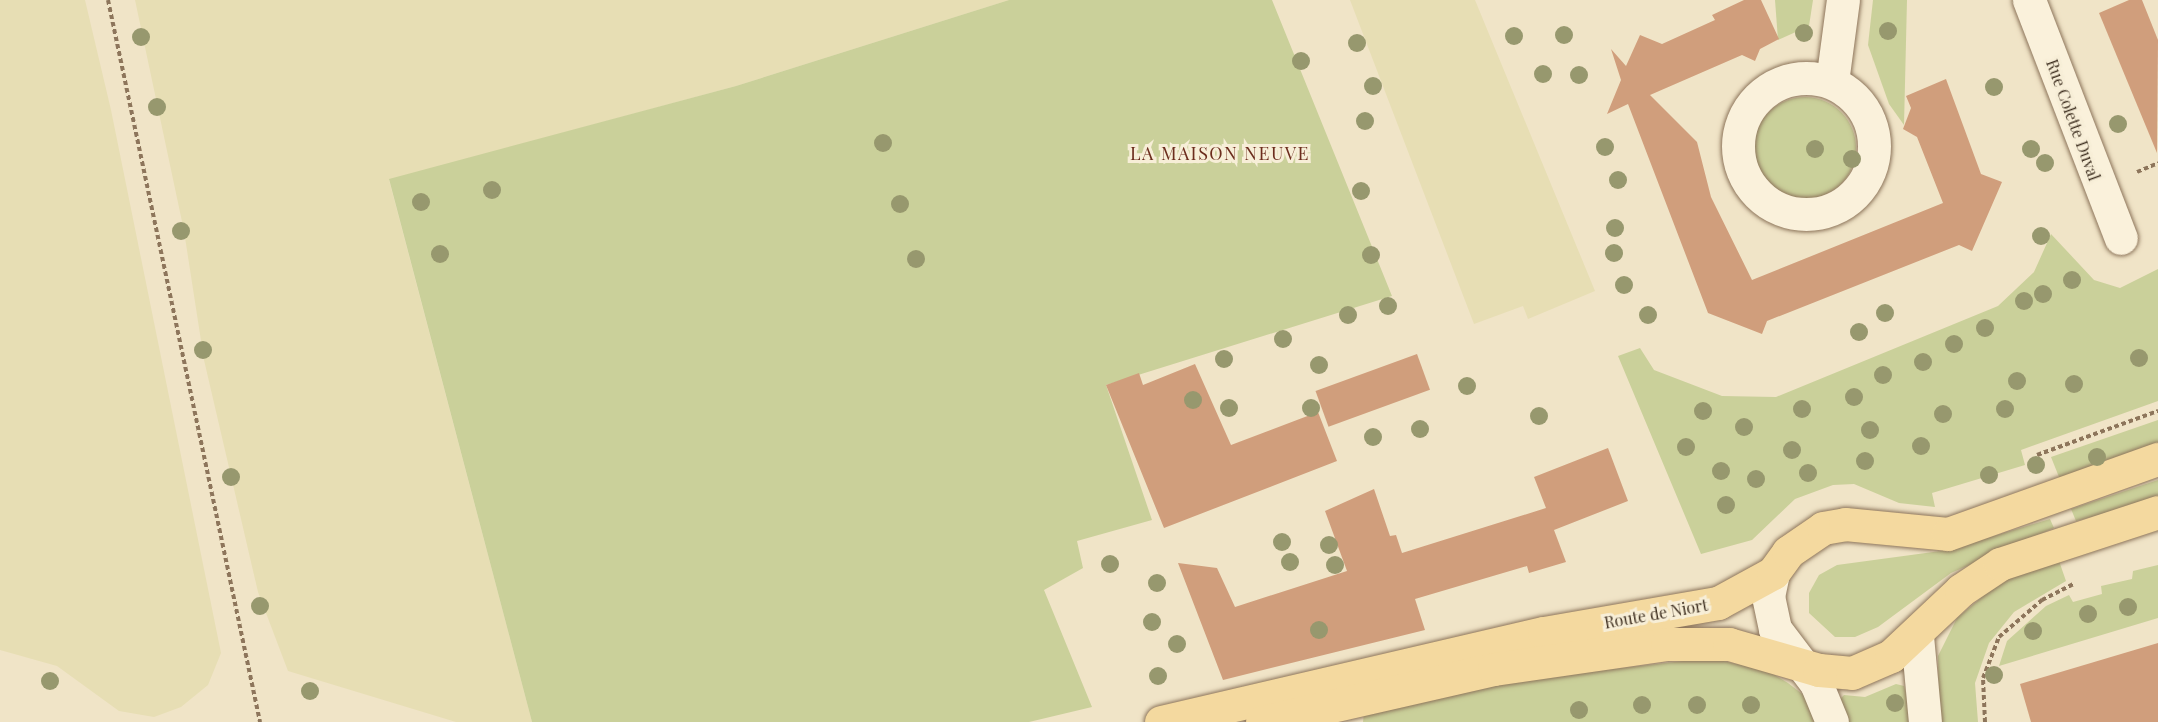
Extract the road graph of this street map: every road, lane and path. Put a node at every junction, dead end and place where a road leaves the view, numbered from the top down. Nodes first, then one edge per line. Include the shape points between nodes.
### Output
1 (108, 0) edge
2 (1843, 0) edge
3 (2029, 0) edge
4 (1832, 82) junction
5 (2121, 238) dead end
6 (2158, 411) edge
7 (2037, 455) dead end
8 (2158, 459) edge
9 (2158, 512) edge
10 (1773, 573) junction
11 (2080, 574) dead end
12 (1917, 636) junction
13 (1797, 661) junction
14 (260, 722) edge
15 (1161, 722) edge
16 (1262, 722) edge
17 (1832, 722) edge
18 (1925, 722) edge
19 (1985, 722) edge

1 - 14 path
2 - 4 street
3 - 5 street, Rue Colette Duval
4 - 4 street via 1790,79 1754,102 1743,120 1738,140 1747,182 1779,209 1821,213 1841,205 1869,173 1872,130 1851,94
6 - 7 path
8 - 10 main road, Route de Niort via 1948,534 1845,524 1823,528 1788,552
9 - 12 main road, Route de Niort via 2000,564 1961,590
10 - 13 street via 1770,613
10 - 15 main road, Route de Niort via 1741,593 1696,609 1544,633
11 - 19 path via 1999,637 1983,678
12 - 13 main road, Route de Niort via 1873,667 1852,673 1820,670
12 - 18 street
13 - 16 main road, Route de Niort via 1729,644 1628,647 1415,685
13 - 17 street via 1816,684

